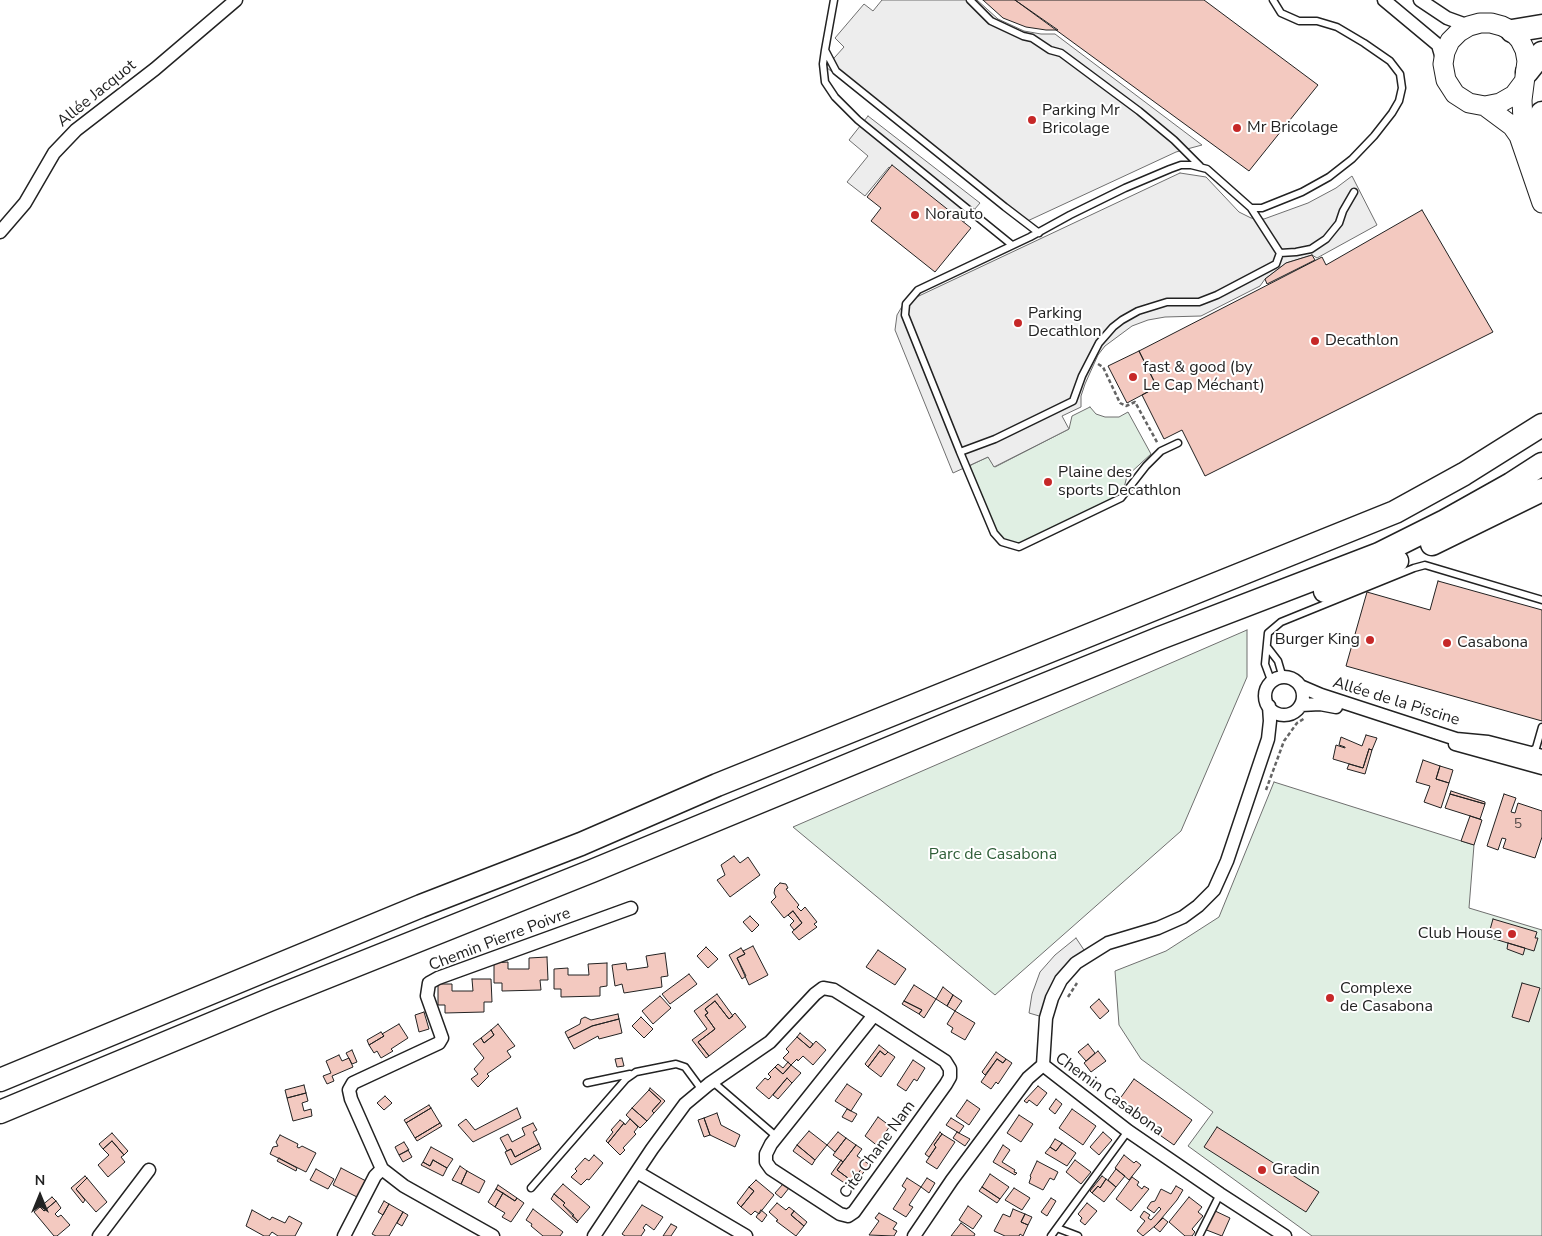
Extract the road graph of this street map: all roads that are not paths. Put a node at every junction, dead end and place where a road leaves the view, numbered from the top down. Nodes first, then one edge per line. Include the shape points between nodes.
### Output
1 (236, 0) edge
2 (834, 0) edge
3 (970, 0) edge
4 (1272, 0) edge
5 (1384, 0) edge
6 (1420, 0) edge
7 (1469, 26) junction
8 (1542, 26) edge
9 (1512, 32) junction
10 (825, 50) junction
11 (1542, 52) edge
12 (1443, 64) junction
13 (1525, 78) junction
14 (1485, 106) junction
15 (1542, 113) edge
16 (1200, 166) junction
17 (1541, 170) edge
18 (1354, 192) dead end
19 (1542, 204) edge
20 (1251, 208) junction
21 (0, 232) edge
22 (1039, 233) junction
23 (1012, 245) junction
24 (1280, 253) junction
25 (1542, 424) edge
26 (1178, 442) dead end
27 (960, 452) junction
28 (1542, 464) edge
29 (1542, 490) edge
30 (1542, 497) edge
31 (1514, 505) junction
32 (1542, 600) edge
33 (1160, 638) junction
34 (1268, 648) junction
35 (1278, 680) junction
36 (1300, 686) junction
37 (1301, 705) junction
38 (1269, 706) junction
39 (1285, 715) junction
40 (1542, 727) edge
41 (1268, 739) junction
42 (1528, 753) junction
43 (1542, 756) edge
44 (1542, 768) edge
45 (631, 908) dead end
46 (874, 1016) junction
47 (1043, 1065) junction
48 (636, 1072) junction
49 (0, 1080) edge
50 (714, 1082) junction
51 (587, 1083) dead end
52 (702, 1090) junction
53 (0, 1112) edge
54 (1128, 1131) junction
55 (777, 1137) junction
56 (382, 1169) junction
57 (149, 1170) dead end
58 (637, 1172) junction
59 (532, 1188) dead end
60 (1220, 1194) junction
61 (1057, 1228) junction
62 (1279, 1234) edge
63 (99, 1236) edge
64 (344, 1236) edge
65 (493, 1236) edge
66 (594, 1236) edge
67 (746, 1236) edge
68 (914, 1236) edge
69 (1051, 1236) edge
70 (1078, 1236) edge
71 (1200, 1236) edge

1 - 21 street, Allée Jacquot via 76,130 54,152 25,203
2 - 10 lane
3 - 16 lane via 991,21 1061,53 1142,113
4 - 20 lane via 1281,13 1337,27 1364,43 1390,61 1400,74 1402,88 1392,113 1352,159 1302,192 1262,208
5 - 12 street via 1438,45
6 - 7 street via 1447,18
7 - 9 main road via 1491,23
7 - 12 main road via 1450,41
8 - 9 highway
9 - 13 main road via 1525,50 1528,61
10 - 22 lane via 836,71
10 - 23 lane via 825,82 835,97 858,120
11 - 13 highway
12 - 14 main road via 1446,80 1455,94 1469,103
13 - 14 main road via 1514,95 1500,103
13 - 17 main road via 1523,121
14 - 19 main road via 1512,126 1519,136
15 - 17 highway
16 - 20 lane via 1226,184
16 - 22 lane via 1181,165 1170,169 1125,188
18 - 24 lane via 1339,223 1326,239 1311,249
20 - 24 lane
22 - 23 lane
23 - 27 lane via 918,290 906,304 905,316
24 - 27 lane via 1276,264 1217,295 1199,302 1167,302 1138,311 1113,327 1099,343 1073,401 995,439
25 - 49 highway via 1464,474 1395,512 717,785 581,844
26 - 27 lane via 1161,451 1121,498 1019,547 1002,542 994,532
28 - 33 highway via 1446,521 1379,554
29 - 31 highway
30 - 31 lane
31 - 33 highway via 1367,575 1306,598
32 - 34 lane via 1424,565 1282,622 1268,633
33 - 53 highway
34 - 35 lane via 1278,661
34 - 35 lane via 1265,664
35 - 36 street via 1296,681
35 - 38 street via 1266,694
36 - 37 street
36 - 42 street, Allée de la Piscine via 1456,739 1488,742
37 - 39 street
37 - 44 street, Allée de la Piscine via 1336,707
38 - 39 street
38 - 41 street
39 - 41 street
40 - 42 lane via 1536,748
41 - 47 street via 1214,890 1183,918 1108,943 1076,964 1061,980 1052,998 1046,1018
42 - 43 street, Allée de la Piscine
45 - 56 street, Chemin Pierre Poivre via 429,983 427,996 442,1038 439,1043 354,1083 349,1090 350,1099
46 - 50 street, Cité Chane Nam via 834,990 823,988 770,1042
46 - 55 street, Cité Chane Nam
46 - 55 street, Cité Chane Nam via 945,1061 950,1077 854,1212 848,1216 840,1214 771,1169 766,1162 766,1154
47 - 54 street, Chemin Casabona
47 - 68 street, Chemin Casabona via 1028,1078
48 - 51 lane
48 - 52 lane via 676,1064 685,1067
48 - 59 lane via 626,1079
50 - 52 street, Cité Chane Nam
50 - 55 lane
52 - 58 street, Cité Chane Nam via 685,1104
54 - 60 street, Chemin Casabona
54 - 61 lane
56 - 64 street via 375,1176
56 - 65 street, Chemin Pierre Poivre via 404,1186
57 - 63 street
58 - 66 street, Cité Chane Nam
58 - 67 street
60 - 62 street, Chemin Casabona
60 - 71 lane
61 - 69 lane
61 - 70 lane

